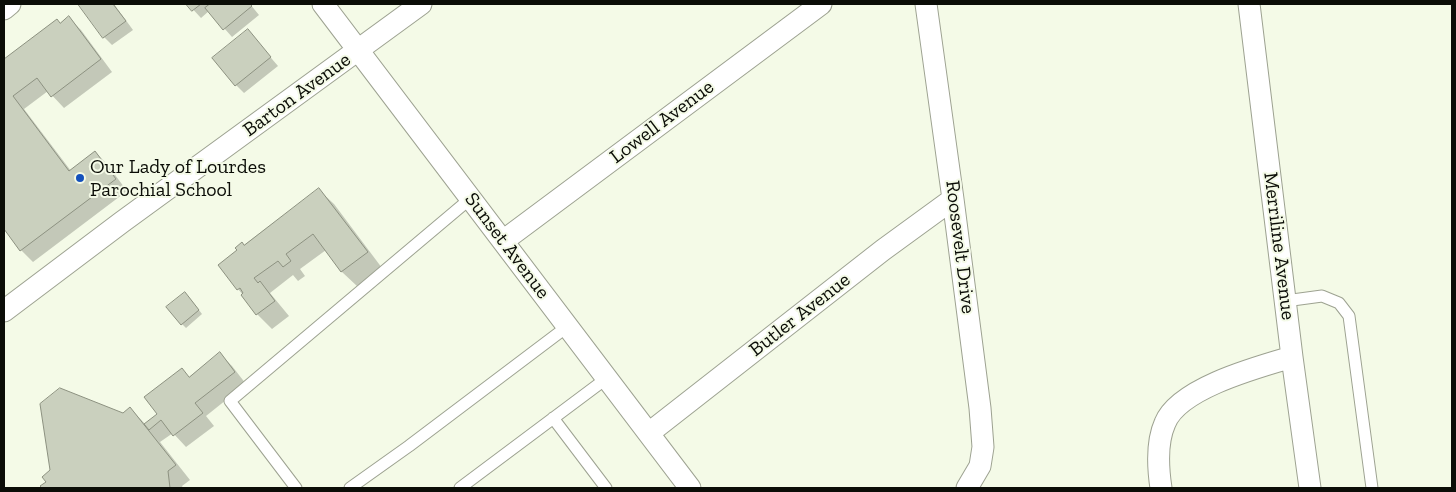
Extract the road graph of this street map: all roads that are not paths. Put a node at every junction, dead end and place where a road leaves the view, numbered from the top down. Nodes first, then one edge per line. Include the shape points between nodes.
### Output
1 (10, 4) edge
2 (323, 4) edge
3 (421, 4) edge
4 (821, 4) edge
5 (926, 4) edge
6 (1249, 4) edge
7 (4, 9) edge
8 (358, 51) junction
9 (470, 198) junction
10 (954, 199) junction
11 (504, 241) junction
12 (1285, 301) junction
13 (4, 311) edge
14 (568, 326) junction
15 (1292, 357) junction
16 (607, 378) junction
17 (553, 418) junction
18 (649, 433) junction
19 (296, 488) edge
20 (350, 488) edge
21 (460, 488) edge
22 (606, 488) edge
23 (690, 488) edge
24 (967, 488) edge
25 (1161, 488) edge
26 (1310, 488) edge
27 (1372, 488) edge

1 - 7 street
2 - 8 street, Sunset Avenue
3 - 8 street, Barton Avenue
4 - 11 street, Lowell Avenue
5 - 10 street, Roosevelt Drive
6 - 12 street, Merriline Avenue
8 - 9 street, Sunset Avenue
8 - 13 street, Barton Avenue
9 - 11 street, Sunset Avenue
9 - 19 lane via 230,401
10 - 18 street, Butler Avenue via 883,250
10 - 24 street, Roosevelt Drive via 982,446 980,466
11 - 14 street, Sunset Avenue
12 - 15 street, Merriline Avenue
12 - 27 lane via 1322,296 1339,303 1349,316
14 - 16 street, Sunset Avenue
14 - 20 lane
15 - 25 street via 1252,368 1197,392 1173,410 1159,441
15 - 26 street, Merriline Avenue
16 - 17 lane
16 - 18 street, Sunset Avenue
17 - 21 lane
17 - 22 lane
18 - 23 street, Sunset Avenue

